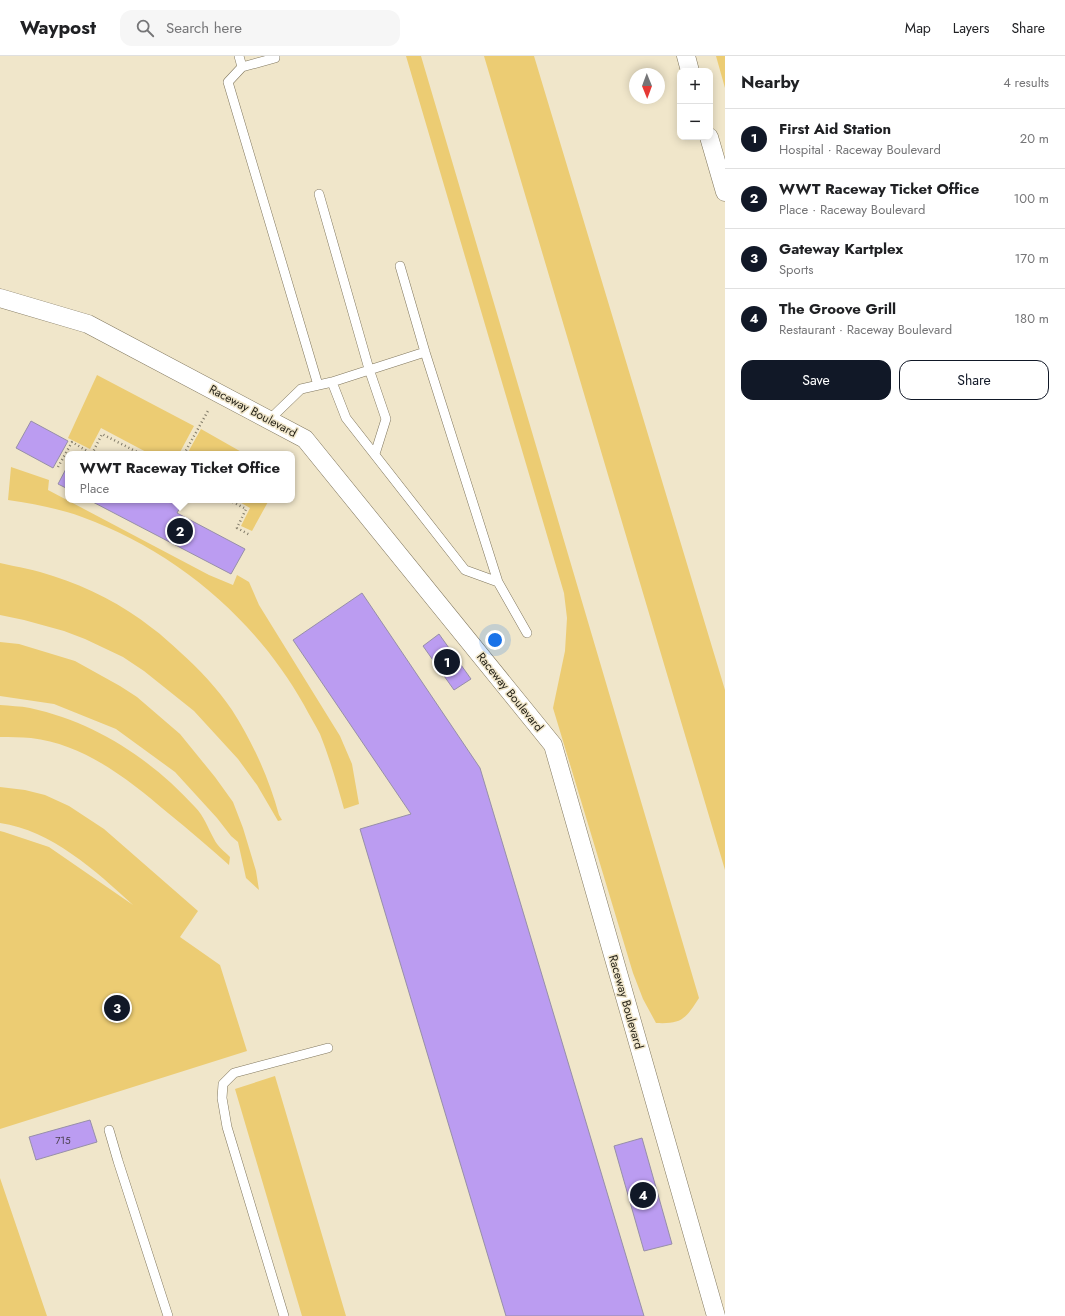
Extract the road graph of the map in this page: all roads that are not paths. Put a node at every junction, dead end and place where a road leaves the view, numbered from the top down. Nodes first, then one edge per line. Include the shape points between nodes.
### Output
1 (239, 56) edge
2 (275, 56) edge
3 (686, 56) edge
4 (242, 67) junction
5 (689, 68) edge
6 (710, 140) edge
7 (725, 192) edge
8 (319, 194) dead end
9 (400, 266) dead end
10 (0, 298) edge
11 (425, 352) junction
12 (369, 369) junction
13 (332, 382) junction
14 (318, 385) junction
15 (269, 420) junction
16 (375, 454) junction
17 (498, 582) junction
18 (527, 633) dead end
19 (328, 1048) dead end
20 (109, 1130) dead end
21 (168, 1316) edge
22 (284, 1316) edge
23 (716, 1316) edge

1 - 4 lane
2 - 4 lane via 276,58
3 - 5 street
4 - 14 lane via 228,82
6 - 7 street
8 - 12 lane
9 - 11 lane
10 - 15 street, Raceway Boulevard via 88,324
11 - 12 lane
11 - 17 lane
12 - 13 lane
12 - 16 lane via 386,419
13 - 14 lane
13 - 16 lane via 346,418
14 - 15 lane via 301,389
15 - 23 street, Raceway Boulevard via 306,439 553,745
16 - 17 lane via 465,570
17 - 18 lane
19 - 22 lane via 234,1073 223,1084 222,1098 227,1127
20 - 21 lane

